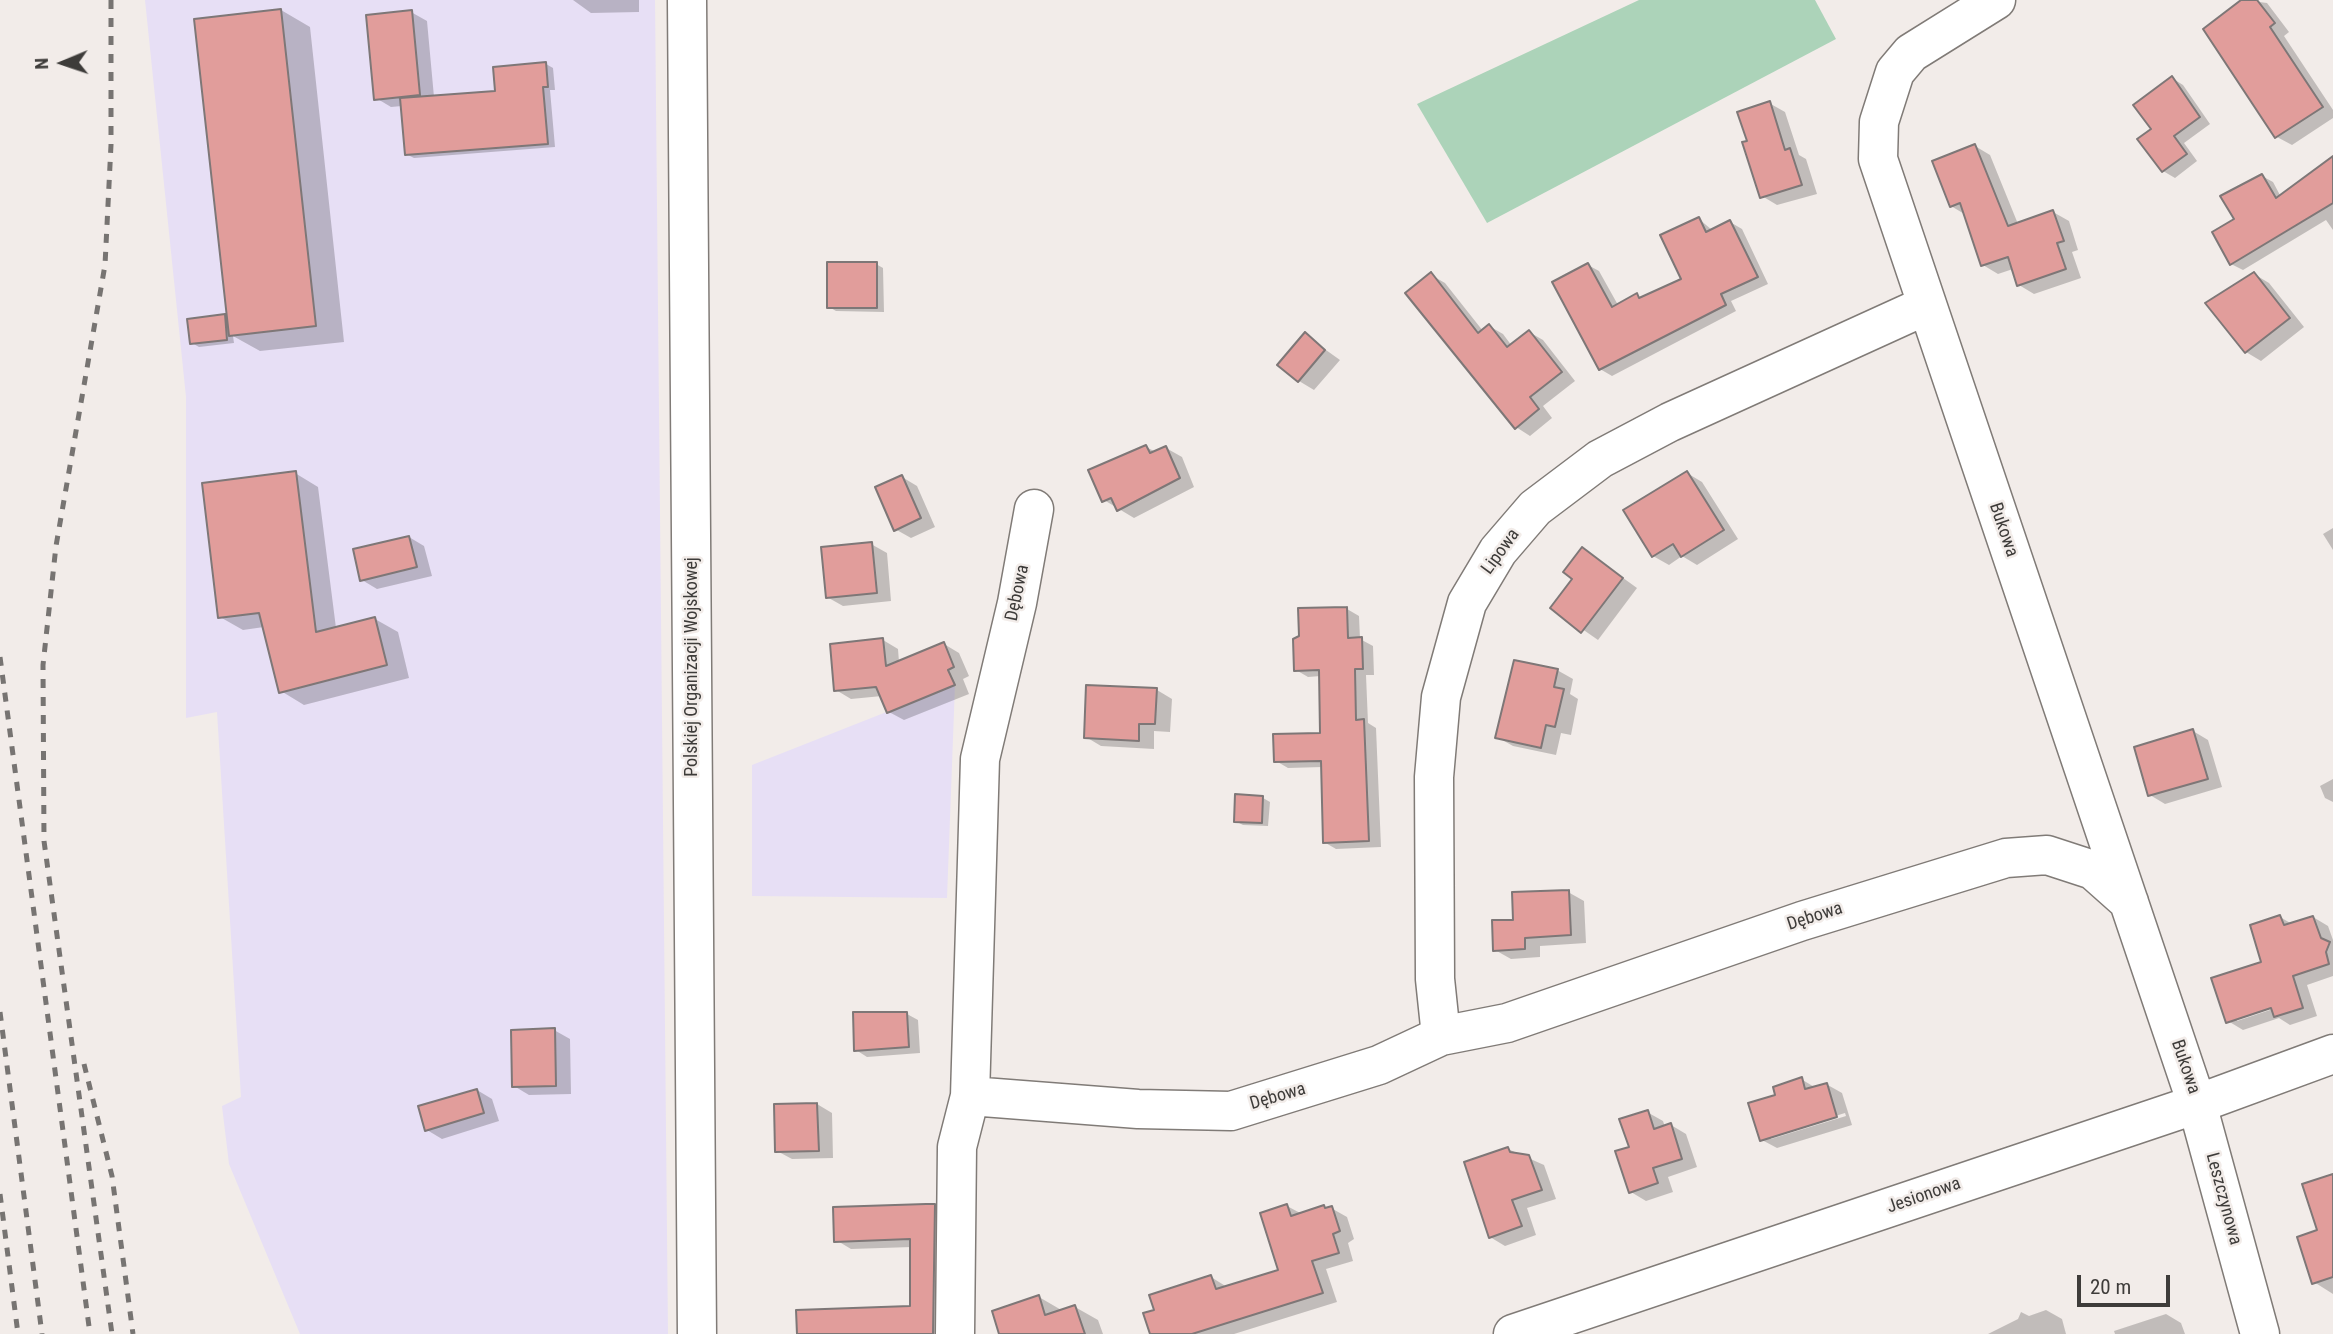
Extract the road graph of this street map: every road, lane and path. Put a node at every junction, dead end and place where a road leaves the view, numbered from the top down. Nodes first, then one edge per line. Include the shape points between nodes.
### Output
1 (687, 0) edge
2 (1996, 0) edge
3 (1927, 305) junction
4 (1034, 509) dead end
5 (2129, 902) junction
6 (1441, 1036) junction
7 (2333, 1054) edge
8 (970, 1096) junction
9 (2197, 1104) junction
10 (697, 1334) edge
11 (955, 1334) edge
12 (1513, 1334) edge
13 (2260, 1334) edge

1 - 10 street, Polskiej Organizacji Wojskowej
2 - 3 street, Bukowa via 1911,53 1895,72 1879,122 1878,159
3 - 5 street, Bukowa
3 - 6 street, Lipowa via 1670,422 1600,459 1535,508 1497,551 1467,603 1441,697 1434,777 1435,979
4 - 8 street, Dębowa via 980,759
5 - 6 street, Dębowa via 2093,870 2047,855 2006,858 1802,920 1507,1023
5 - 9 street, Bukowa
6 - 8 street, Dębowa via 1379,1065 1231,1111
7 - 9 street, Jesionowa
8 - 11 street via 957,1147
9 - 12 street, Jesionowa
9 - 13 street, Leszczynowa

